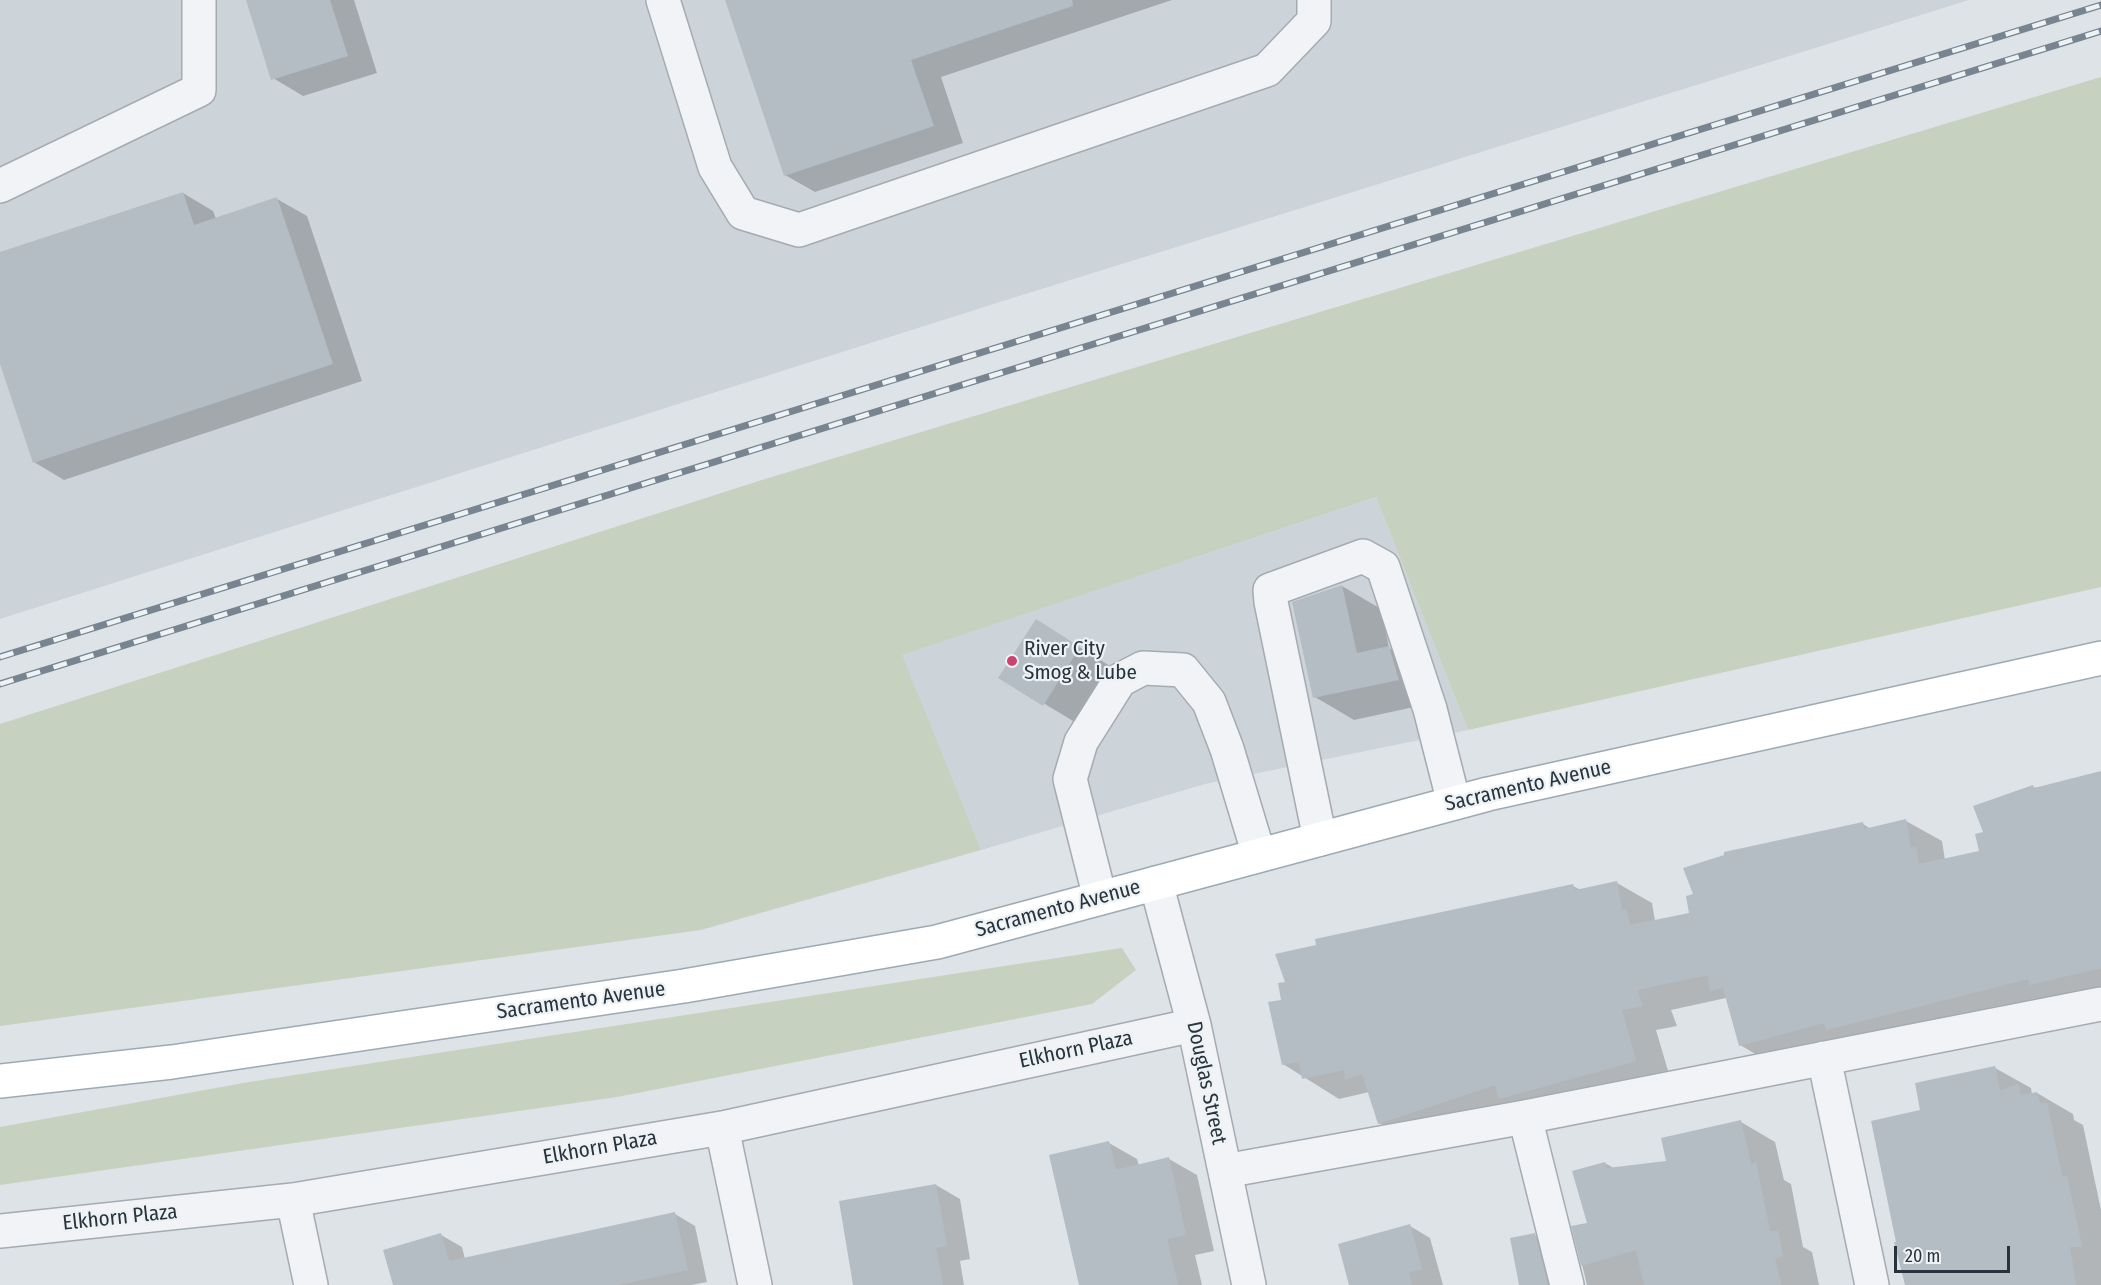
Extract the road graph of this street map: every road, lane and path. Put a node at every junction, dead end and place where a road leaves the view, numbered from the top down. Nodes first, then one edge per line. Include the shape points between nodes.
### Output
1 (200, 0) edge
2 (663, 0) edge
3 (1314, 0) edge
4 (0, 186) edge
5 (2101, 658) edge
6 (1454, 803) junction
7 (1320, 839) junction
8 (1259, 855) junction
9 (1156, 883) junction
10 (1100, 898) junction
11 (2101, 1004) edge
12 (1194, 1025) junction
13 (1824, 1058) junction
14 (0, 1081) edge
15 (1525, 1117) junction
16 (722, 1128) junction
17 (1225, 1171) junction
18 (293, 1200) junction
19 (0, 1231) edge
20 (311, 1285) edge
21 (755, 1285) edge
22 (1249, 1285) edge
23 (1567, 1285) edge
24 (1872, 1285) edge

1 - 4 street via 199,90
2 - 3 street via 715,167 744,213 799,230 1267,70 1314,21
5 - 6 main road, Sacramento Avenue
6 - 7 main road, Sacramento Avenue
6 - 7 street via 1430,709 1383,567 1363,555 1270,590
7 - 8 main road, Sacramento Avenue
8 - 9 main road, Sacramento Avenue
8 - 10 street via 1209,702 1183,670 1143,668 1120,680 1081,742 1070,779
9 - 10 main road, Sacramento Avenue
9 - 12 street, Douglas Street
10 - 14 main road, Sacramento Avenue via 937,942 684,986 172,1062
11 - 13 street
12 - 16 street, Elkhorn Plaza
12 - 17 street, Douglas Street
13 - 15 street
13 - 24 street
15 - 17 street
15 - 23 street
16 - 18 street, Elkhorn Plaza
16 - 21 street
17 - 22 street, Douglas Street
18 - 19 street, Elkhorn Plaza
18 - 20 street

